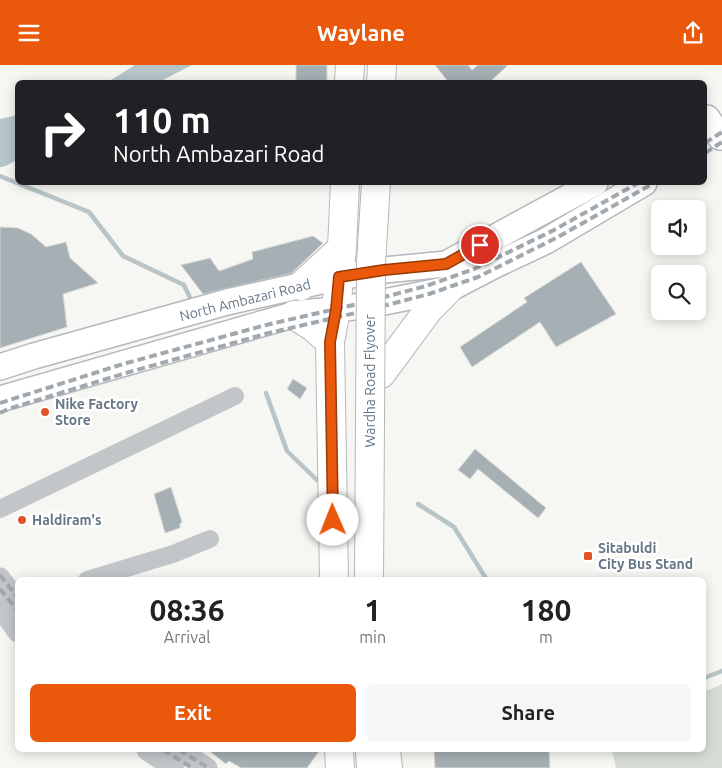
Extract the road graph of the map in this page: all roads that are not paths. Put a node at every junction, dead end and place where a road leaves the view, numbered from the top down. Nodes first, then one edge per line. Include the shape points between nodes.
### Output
1 (350, 65) edge
2 (367, 65) edge
3 (382, 65) edge
4 (396, 65) edge
5 (349, 80) edge
6 (366, 80) edge
7 (381, 80) edge
8 (394, 80) edge
9 (344, 185) edge
10 (361, 185) edge
11 (376, 185) edge
12 (389, 185) edge
13 (591, 185) edge
14 (641, 185) edge
15 (342, 248) junction
16 (384, 270) junction
17 (339, 277) junction
18 (301, 286) junction
19 (450, 289) junction
20 (384, 303) junction
21 (336, 310) junction
22 (294, 315) junction
23 (330, 342) junction
24 (0, 367) edge
25 (381, 374) junction
26 (235, 396) dead end
27 (0, 399) edge
28 (0, 509) edge
29 (210, 539) dead end
30 (0, 577) edge
31 (97, 577) edge
32 (334, 577) edge
33 (355, 577) edge
34 (369, 577) edge
35 (381, 577) edge
36 (15, 598) edge
37 (0, 607) edge
38 (15, 628) edge
39 (150, 752) edge
40 (182, 752) edge
41 (174, 768) edge
42 (207, 768) edge

1 - 5 main road
2 - 6 main road
3 - 7 main road
4 - 8 main road
9 - 15 main road
10 - 33 main road, Wardha Road Flyover
11 - 34 main road, Wardha Road Flyover, bridge via 371,263
12 - 16 main road
13 - 16 main road, North Ambazari Road via 447,263
14 - 19 main road via 546,241
15 - 17 main road
15 - 18 main road
16 - 17 main road, North Ambazari Road
16 - 20 main road
17 - 18 main road, North Ambazari Road
17 - 21 main road
18 - 24 main road, North Ambazari Road via 228,302
19 - 20 main road
19 - 25 main road via 429,309
20 - 21 main road
20 - 25 main road
21 - 22 main road
21 - 23 main road
22 - 23 main road
22 - 27 main road
23 - 32 main road
25 - 35 main road
26 - 28 street
29 - 31 street
30 - 36 street
37 - 38 street
39 - 41 street
40 - 42 street

